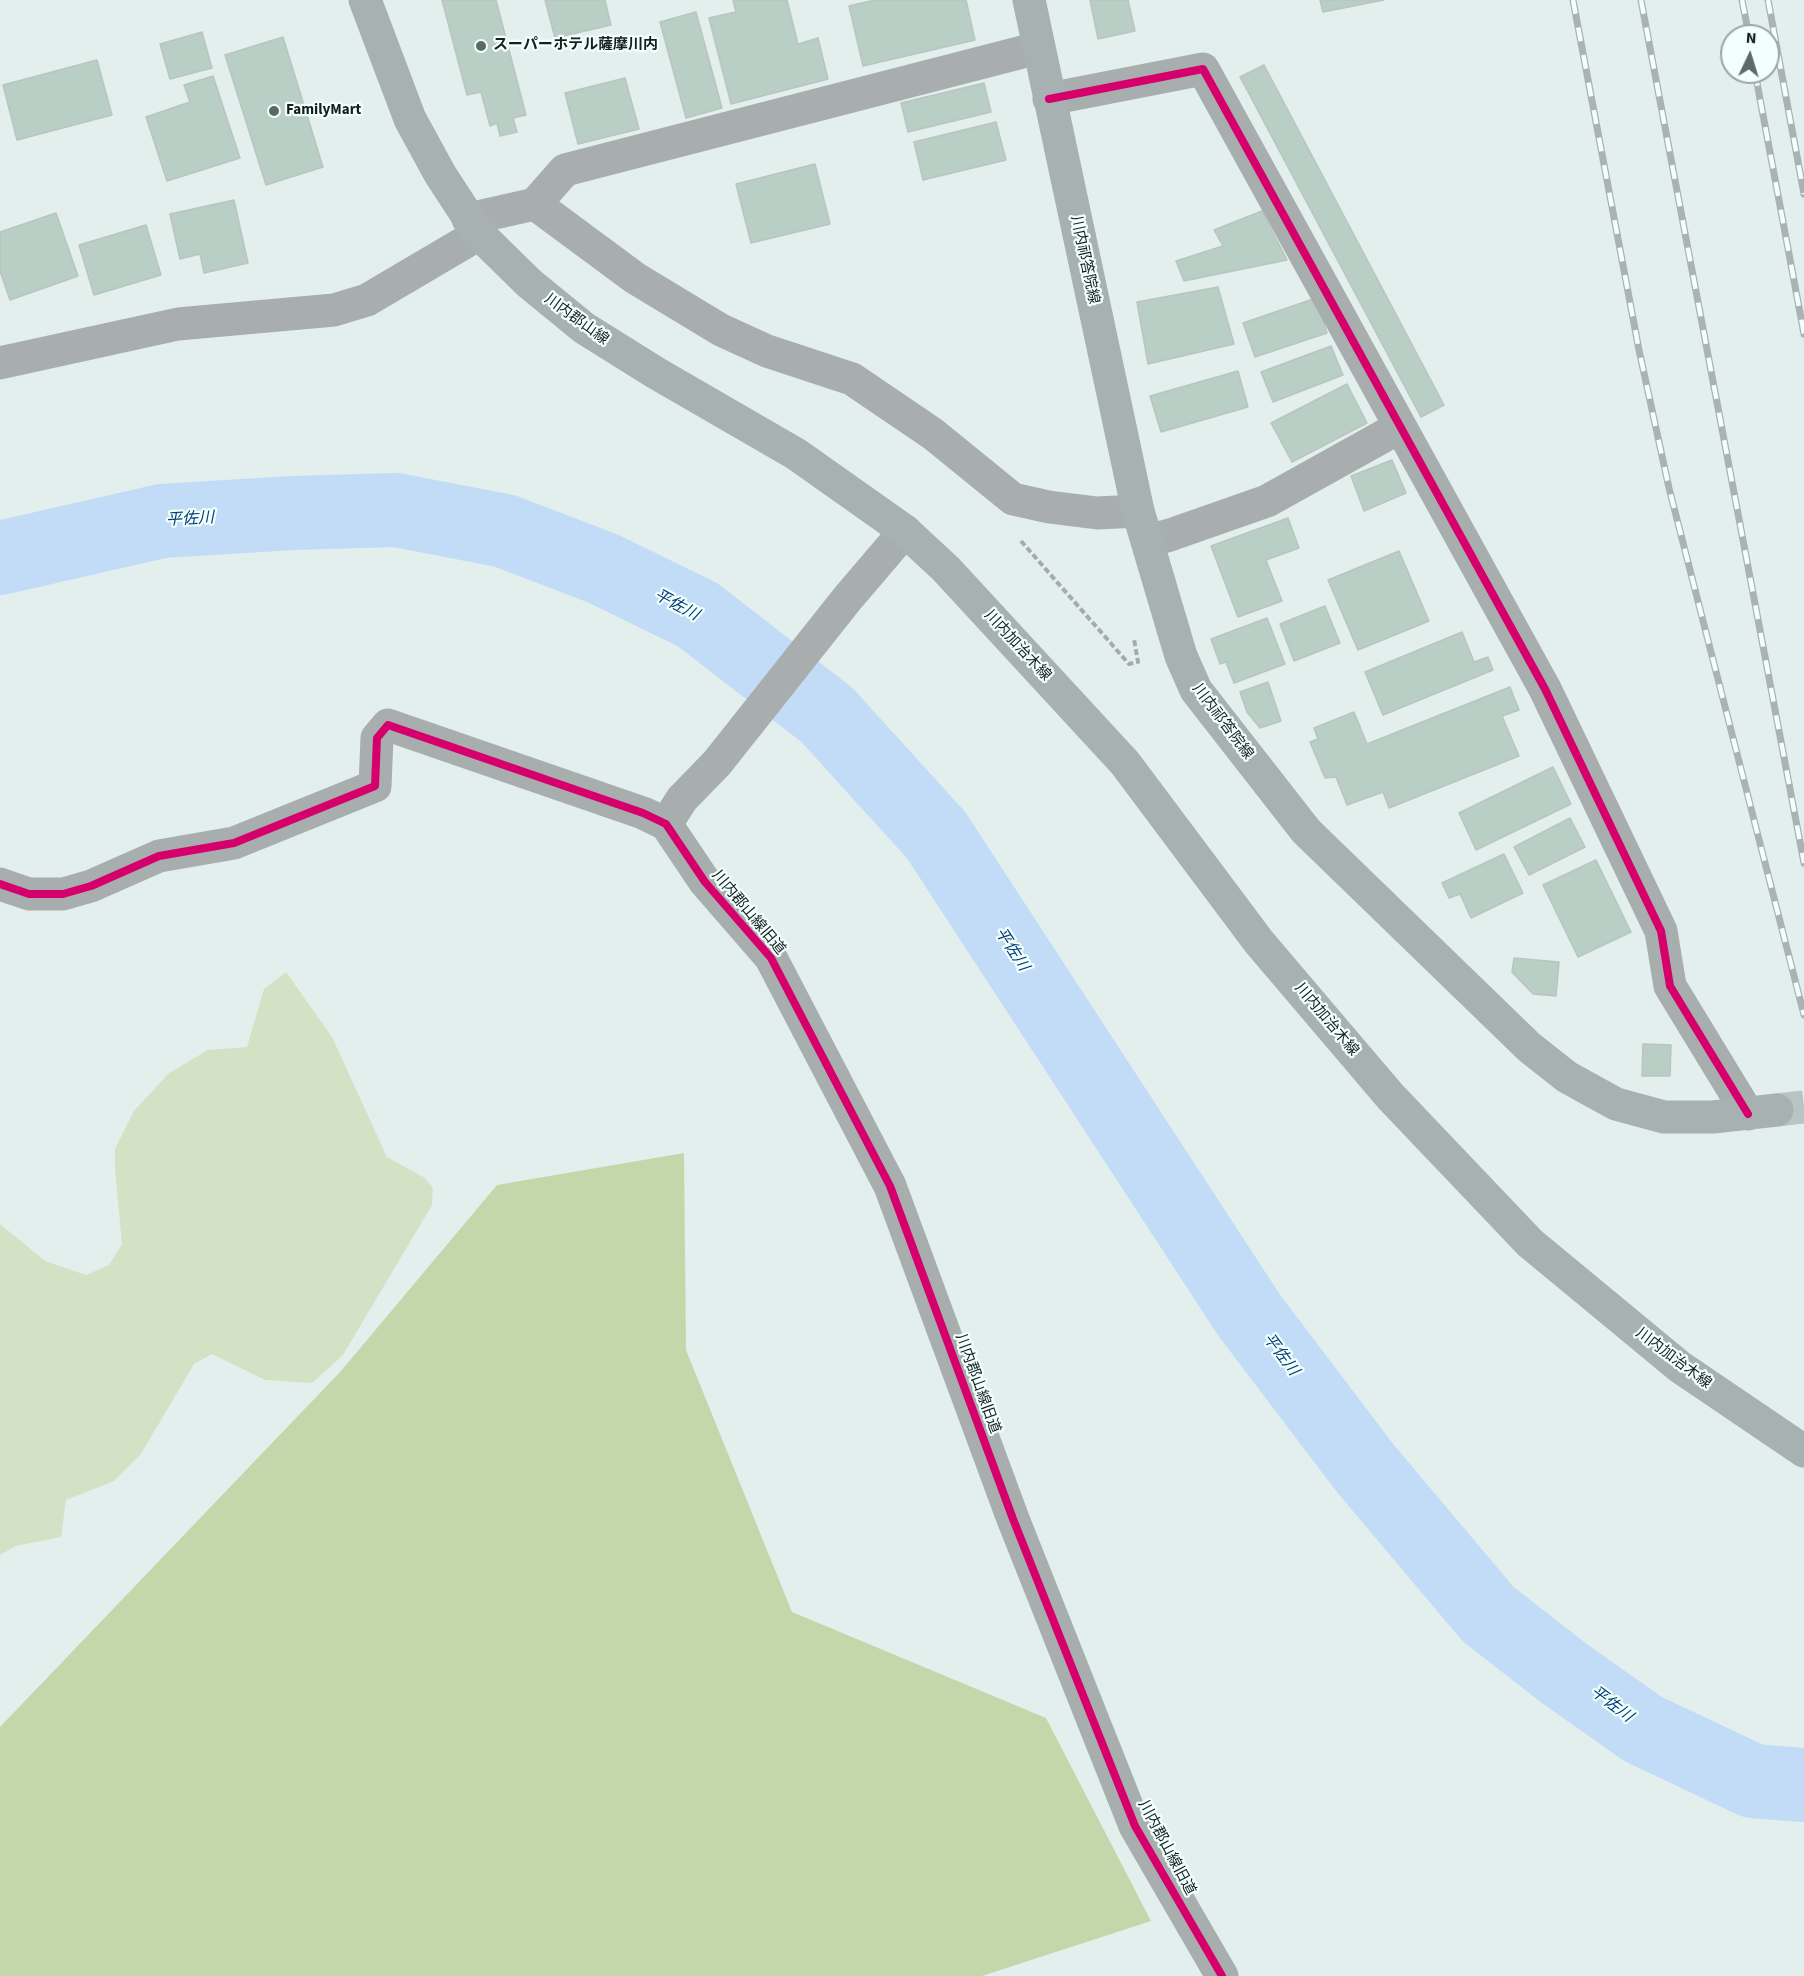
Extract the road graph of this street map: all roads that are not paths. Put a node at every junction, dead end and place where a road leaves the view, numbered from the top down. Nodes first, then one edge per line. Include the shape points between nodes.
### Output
1 (365, 0) edge
2 (1029, 0) edge
3 (1038, 48) junction
4 (1049, 99) junction
5 (535, 204) junction
6 (474, 227) junction
7 (0, 363) edge
8 (1400, 427) junction
9 (1138, 510) junction
10 (905, 531) junction
11 (1148, 541) junction
12 (666, 825) junction
13 (0, 884) edge
14 (1763, 1112) joint
15 (1804, 1451) edge
16 (1222, 1976) edge

1 - 6 main road, 川内郡山線 via 411,119
2 - 3 main road, 川内祁答院線
3 - 4 main road, 川内祁答院線
3 - 5 street via 565,170
4 - 8 street via 1203,69
4 - 9 main road, 川内祁答院線
5 - 6 street
5 - 9 street via 635,278 721,330 767,351 852,379 933,434 1012,499 1097,513
6 - 7 street via 367,300 334,310 178,324
6 - 10 main road, 川内郡山線 via 529,284 584,328 795,454
8 - 11 street via 1267,501
8 - 14 street via 1550,699 1661,932 1670,986
9 - 11 main road, 川内祁答院線
10 - 12 street via 717,763 682,799
10 - 15 main road, 川内加治木線 via 946,569 1125,763 1259,942 1390,1096 1514,1227 1680,1367
11 - 14 main road, 川内祁答院線 via 1181,656 1196,690 1306,831 1528,1047 1567,1077 1616,1104 1664,1118
12 - 13 street via 643,813 388,725 377,738 375,786 234,843 159,856 63,894 29,894
12 - 16 street, 川内郡山線旧道 via 705,882 771,958 890,1186 1013,1519 1135,1826

